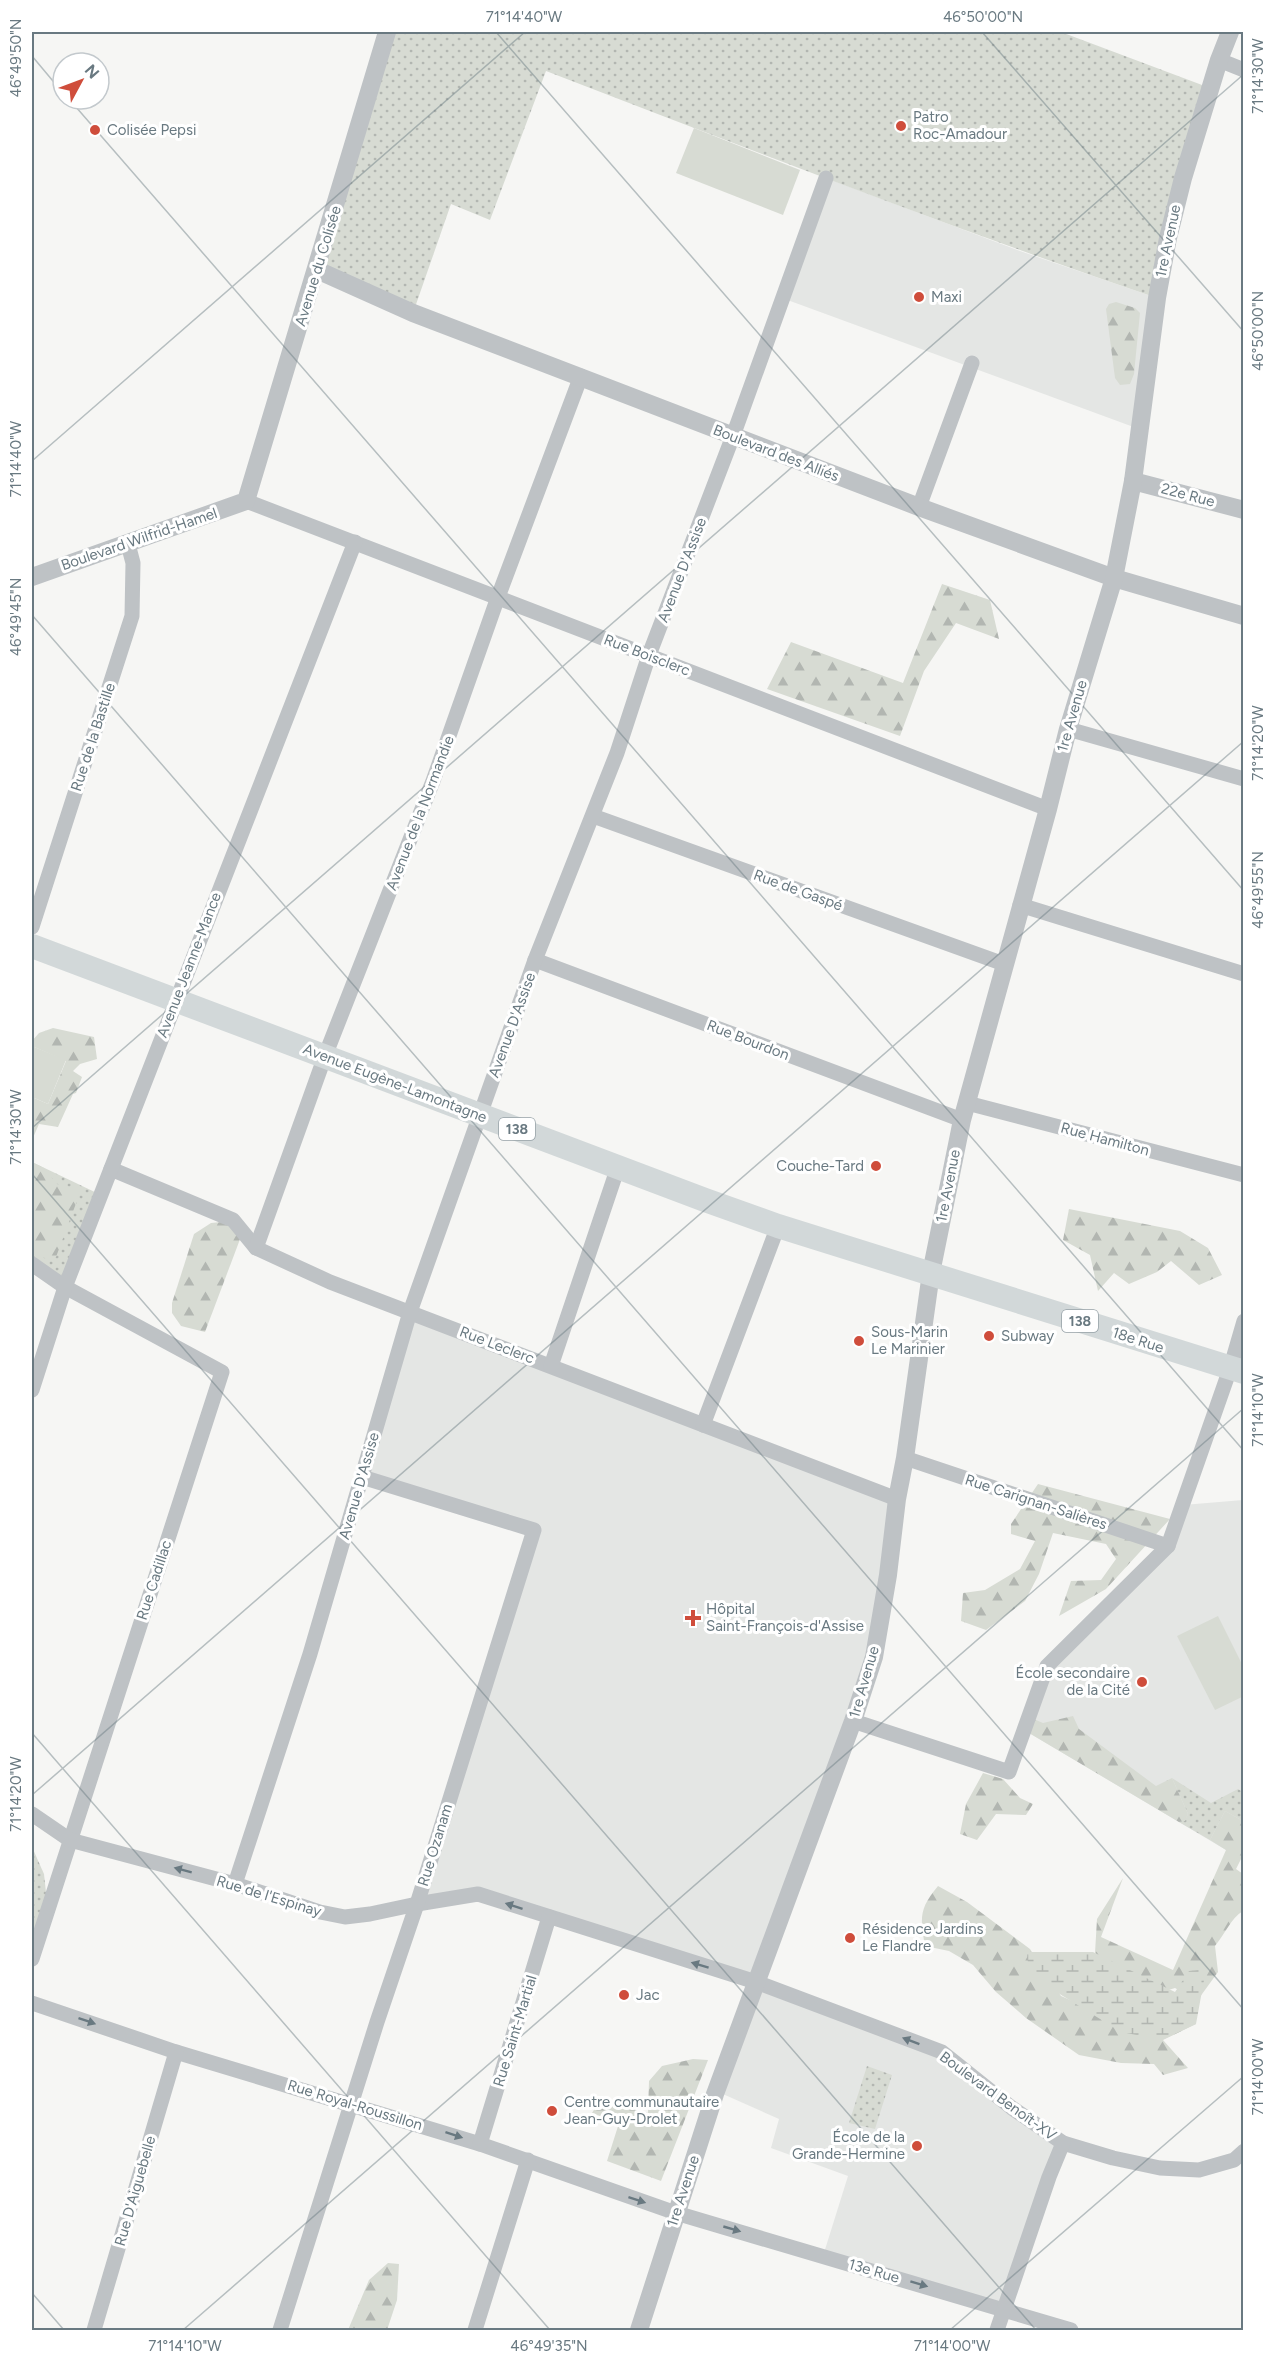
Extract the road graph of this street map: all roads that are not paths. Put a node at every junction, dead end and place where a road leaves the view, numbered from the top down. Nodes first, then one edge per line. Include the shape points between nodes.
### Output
1 (387, 32) edge
2 (1230, 32) edge
3 (1219, 60) junction
4 (1244, 70) edge
5 (825, 178) dead end
6 (317, 270) junction
7 (972, 363) dead end
8 (581, 376) junction
9 (733, 436) junction
10 (1133, 480) junction
11 (246, 501) junction
12 (919, 507) junction
13 (1244, 510) edge
14 (355, 542) junction
15 (128, 544) junction
16 (32, 577) edge
17 (1114, 578) junction
18 (498, 597) junction
19 (1244, 616) edge
20 (649, 655) junction
21 (1068, 729) junction
22 (1244, 779) edge
23 (1048, 809) junction
24 (593, 816) junction
25 (1020, 905) junction
26 (32, 927) edge
27 (32, 946) edge
28 (535, 960) junction
29 (1004, 964) junction
30 (1244, 974) edge
31 (176, 999) junction
32 (325, 1056) junction
33 (964, 1112) junction
34 (479, 1114) junction
35 (618, 1167) junction
36 (111, 1169) junction
37 (1244, 1176) edge
38 (778, 1226) junction
39 (256, 1248) junction
40 (32, 1264) edge
41 (931, 1273) junction
42 (65, 1287) junction
43 (410, 1312) junction
44 (1244, 1321) edge
45 (551, 1366) junction
46 (1237, 1371) edge
47 (32, 1390) edge
48 (703, 1425) junction
49 (905, 1458) junction
50 (362, 1477) junction
51 (897, 1499) junction
52 (1168, 1546) junction
53 (853, 1721) junction
54 (32, 1814) edge
55 (70, 1840) junction
56 (235, 1884) junction
57 (417, 1904) junction
58 (549, 1917) junction
59 (32, 1959) edge
60 (756, 1982) junction
61 (32, 2003) edge
62 (176, 2052) junction
63 (352, 2104) junction
64 (1063, 2143) junction
65 (480, 2144) junction
66 (1240, 2158) edge
67 (528, 2160) junction
68 (676, 2213) junction
69 (1003, 2310) junction
70 (94, 2331) edge
71 (280, 2331) edge
72 (475, 2331) edge
73 (639, 2331) edge
74 (997, 2331) edge
75 (1071, 2331) edge

1 - 6 street, Avenue du Colisée
2 - 3 street, 1re Avenue
3 - 4 street
3 - 10 street, 1re Avenue via 1168,238 1156,298
5 - 9 street, Avenue D'Assise
6 - 8 street, Boulevard des Alliés via 413,313
6 - 11 street, Avenue du Colisée
7 - 12 street
8 - 9 street, Boulevard des Alliés
8 - 18 street, Avenue de la Normandie
9 - 12 street, Boulevard des Alliés
9 - 20 street, Avenue D'Assise
10 - 13 street, 22e Rue
10 - 17 street, 1re Avenue
11 - 14 street, Rue Boisclerc
11 - 15 street, Boulevard Wilfrid-Hamel
12 - 17 street, Boulevard des Alliés
14 - 18 street, Rue Boisclerc
14 - 31 street, Avenue Jeanne-Mance
15 - 16 street, Boulevard Wilfrid-Hamel
15 - 26 street, Rue de la Bastille via 133,563 132,616
17 - 19 street, Boulevard des Alliés
17 - 21 street, 1re Avenue
18 - 20 street, Rue Boisclerc
18 - 32 street, Avenue de la Normandie via 434,781
20 - 23 street, Rue Boisclerc
20 - 24 street, Avenue D'Assise
21 - 22 street
21 - 23 street, 1re Avenue
23 - 25 street, 1re Avenue
24 - 28 street, Avenue D'Assise
24 - 29 street, Rue de Gaspé
25 - 29 street, 1re Avenue
25 - 30 street
27 - 31 main road, Avenue Eugène-Lamontagne / 138
28 - 33 street, Rue Bourdon
28 - 34 street, Avenue D'Assise
29 - 33 street, 1re Avenue
31 - 32 main road, Avenue Eugène-Lamontagne / 138
31 - 36 street, Avenue Jeanne-Mance
32 - 34 main road, Avenue Eugène-Lamontagne / 138
32 - 39 street, Avenue de la Normandie
33 - 37 street, Rue Hamilton
33 - 41 street, 1re Avenue
34 - 35 main road, Avenue Eugène-Lamontagne / 138
34 - 43 street, Avenue D'Assise
35 - 38 main road, Avenue Eugène-Lamontagne / 138
35 - 45 street
36 - 39 street, Rue Leclerc via 233,1220
36 - 42 street, Avenue Jeanne-Mance
38 - 41 main road, Avenue Eugène-Lamontagne / 138
38 - 48 street
39 - 43 street, Rue Leclerc
40 - 42 street
41 - 46 main road, 18e Rue / 138
41 - 49 street, 1re Avenue
42 - 47 street, Avenue Jeanne-Mance
42 - 55 street, Rue Cadillac via 222,1372
43 - 45 street, Rue Leclerc
43 - 50 street, Avenue D'Assise
44 - 46 street
45 - 48 street, Rue Leclerc
46 - 52 street
48 - 51 street, Rue Leclerc
49 - 51 street, 1re Avenue
49 - 52 street, Rue Carignan-Salières
50 - 56 street, Avenue D'Assise via 310,1654
50 - 57 street, Rue Ozanam via 534,1530
51 - 53 street, 1re Avenue via 874,1657
52 - 53 street via 1047,1666 1009,1772
53 - 60 street, 1re Avenue
54 - 55 street, Rue de l'Espinay
56 -> 55 street, Rue de l'Espinay
55 - 59 street, Rue Cadillac
56 - 57 street, Rue de l'Espinay via 345,1917
58 -> 57 street, Rue de l'Espinay via 478,1894
57 - 63 street, Rue Ozanam
60 -> 58 street, Rue de l'Espinay
58 - 65 street, Rue Saint-Martial
64 -> 60 street, Boulevard Benoît-XV via 942,2052
60 - 68 street, 1re Avenue
61 -> 62 street, Rue Royal-Roussillon
62 - 63 street, Rue Royal-Roussillon
62 - 70 street, Rue D'Aiguebelle
63 -> 65 street, Rue Royal-Roussillon
63 - 71 street, Rue Ozanam
64 - 66 street, Boulevard Benoît-XV via 1160,2168 1199,2170
64 - 69 street
65 - 67 street, Rue Royal-Roussillon
67 -> 68 street, Rue Royal-Roussillon
67 - 72 street
68 -> 69 street, 13e Rue
68 - 73 street, 1re Avenue
69 - 74 street
69 - 75 street, 13e Rue

